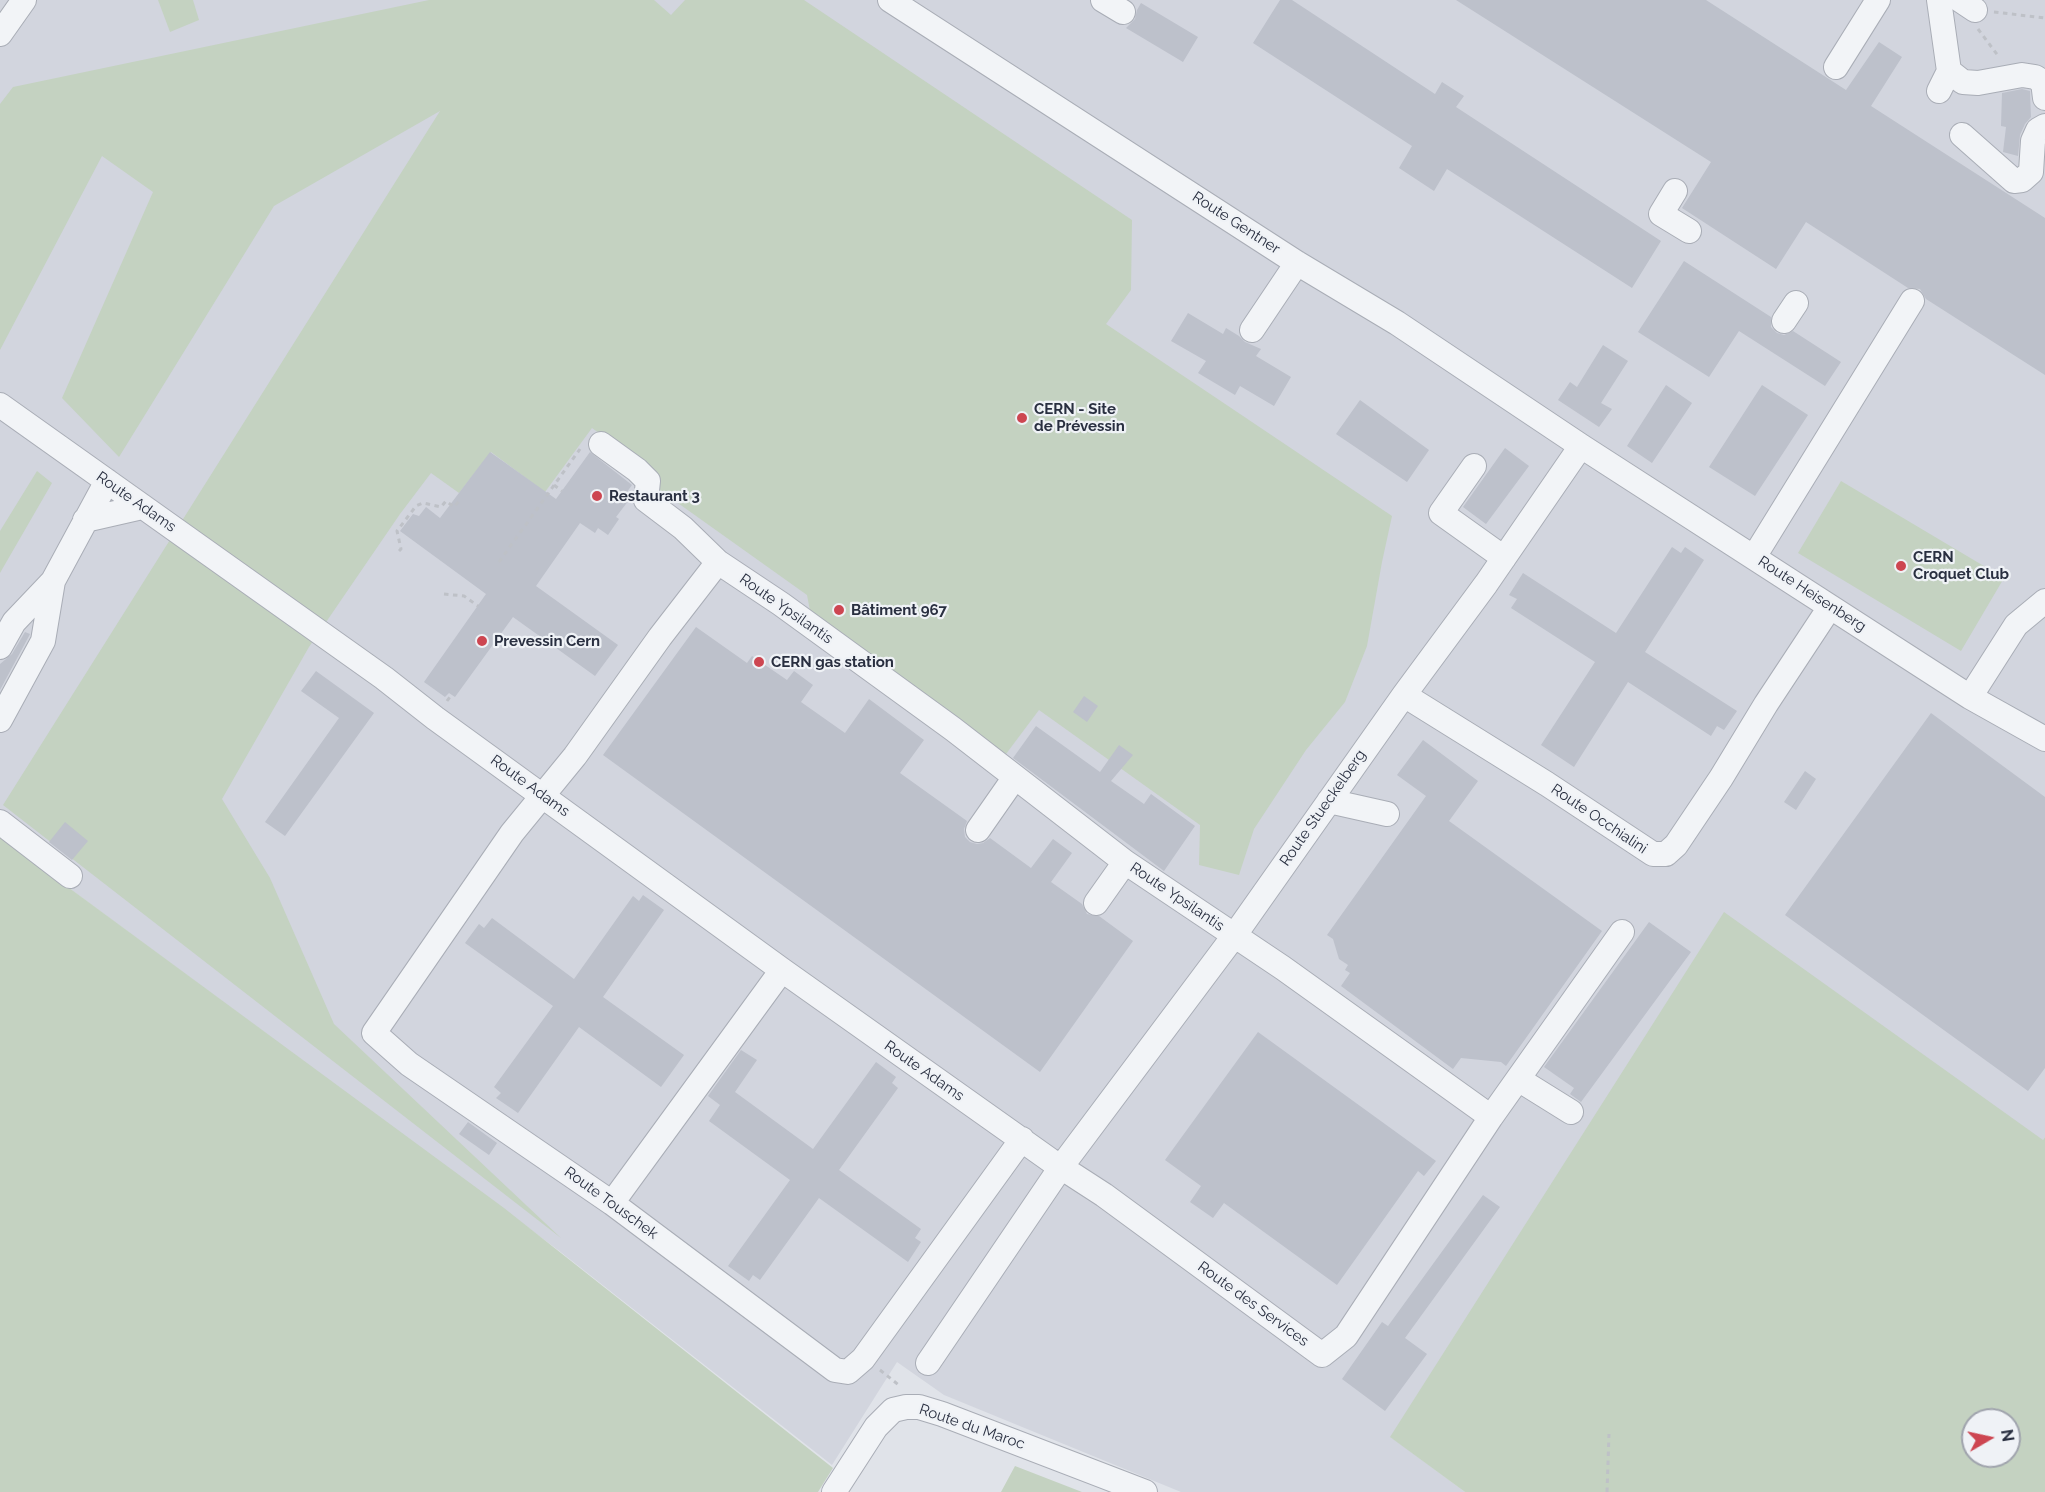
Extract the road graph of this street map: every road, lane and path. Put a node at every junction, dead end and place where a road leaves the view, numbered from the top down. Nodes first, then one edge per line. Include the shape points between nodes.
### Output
1 (24, 0) edge
2 (890, 0) edge
3 (1878, 0) edge
4 (1939, 0) edge
5 (1968, 5) edge
6 (2045, 18) edge
7 (0, 34) edge
8 (1836, 67) dead end
9 (2012, 76) junction
10 (2045, 98) edge
11 (2045, 126) edge
12 (1962, 135) dead end
13 (1675, 191) dead end
14 (1689, 231) dead end
15 (1297, 263) junction
16 (1912, 301) dead end
17 (1252, 330) dead end
18 (3, 413) edge
19 (601, 444) joint
20 (1581, 446) junction
21 (1474, 466) dead end
22 (107, 481) junction
23 (554, 485) junction
24 (562, 491) dead end
25 (459, 501) dead end
26 (142, 507) junction
27 (85, 520) junction
28 (399, 551) dead end
29 (1754, 557) junction
30 (1504, 558) junction
31 (499, 562) dead end
32 (718, 562) junction
33 (53, 581) junction
34 (444, 594) dead end
35 (2045, 601) edge
36 (478, 606) dead end
37 (1830, 607) junction
38 (0, 648) edge
39 (1404, 695) junction
40 (1970, 697) junction
41 (0, 720) edge
42 (2045, 739) edge
43 (1015, 777) junction
44 (542, 795) junction
45 (1329, 801) junction
46 (1387, 814) dead end
47 (0, 822) edge
48 (978, 830) dead end
49 (1125, 862) junction
50 (70, 876) dead end
51 (1096, 903) dead end
52 (1622, 932) dead end
53 (1234, 936) junction
54 (782, 970) junction
55 (1518, 1079) junction
56 (1571, 1112) dead end
57 (1491, 1117) junction
58 (1022, 1139) junction
59 (1061, 1167) junction
60 (612, 1203) junction
61 (863, 1359) junction
62 (928, 1363) dead end
63 (906, 1407) junction
64 (1609, 1434) dead end
65 (834, 1492) edge
66 (1145, 1492) edge
67 (1608, 1492) edge

1 - 7 street
2 - 15 street, Route Gentner
3 - 8 street
4 - 9 street via 1944,81 1978,82
5 - 6 path
5 - 9 path via 1975,25
9 - 10 street via 2035,77 2043,82
11 - 12 street via 2033,141 2031,171 2022,180 2014,181
13 - 14 street via 1661,214
15 - 17 street
15 - 20 street, Route Gentner via 1397,323
16 - 29 street
18 - 22 street, Route Adams
19 - 23 path via 592,434
19 - 32 street, Route Ypsilantis via 648,482 646,500
20 - 29 street, Route Heisenberg
20 - 30 street, Route Stueckelberg
21 - 30 street via 1441,513
22 - 26 street, Route Adams
22 - 27 street
23 - 24 path
23 - 31 path
25 - 28 path via 454,507 446,501 441,507 423,503 416,506 397,531
26 - 27 street
26 - 44 street, Route Adams via 207,550
27 - 33 street
29 - 37 street, Route Heisenberg
30 - 39 street, Route Stueckelberg
32 - 43 street, Route Ypsilantis
32 - 44 street
33 - 38 street via 14,622
33 - 41 street via 43,641
34 - 36 path via 465,596
35 - 40 street via 2016,625
37 - 39 street, Route Occhialini via 1721,778 1666,854 1653,854
37 - 40 street, Route Heisenberg
39 - 45 street, Route Stueckelberg
40 - 42 street, Route Heisenberg
43 - 48 street
43 - 49 street, Route Ypsilantis
44 - 54 street, Route Adams
44 - 60 street, Route Touschek via 374,1033 409,1064
45 - 46 street
45 - 53 street, Route Stueckelberg
47 - 50 street
49 - 51 street
49 - 53 street, Route Ypsilantis
52 - 55 street, Route des Services
53 - 57 street
53 - 59 street, Route Stueckelberg
54 - 58 street, Route Adams
54 - 60 street
55 - 56 street
55 - 57 street, Route des Services
57 - 59 street, Route des Services via 1346,1336 1322,1355
58 - 59 street, Route Adams
58 - 61 street, Route Touschek
59 - 62 street, Route Stueckelberg
60 - 61 street, Route Touschek via 836,1370 848,1372
61 - 63 path via 903,1389
63 - 65 street, Route du Maroc via 893,1410 876,1427
63 - 66 street, Route du Maroc via 942,1414
64 - 67 path

